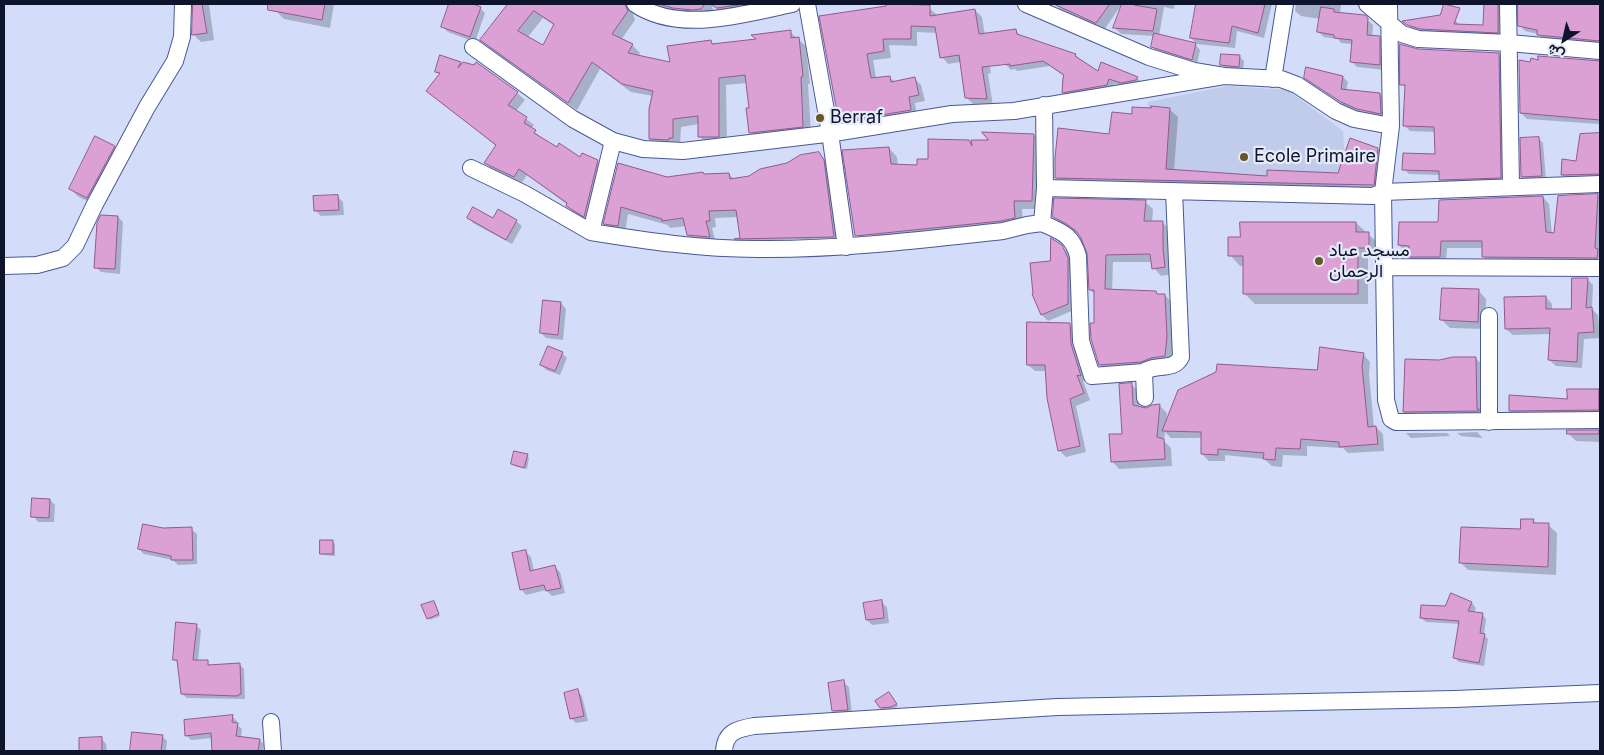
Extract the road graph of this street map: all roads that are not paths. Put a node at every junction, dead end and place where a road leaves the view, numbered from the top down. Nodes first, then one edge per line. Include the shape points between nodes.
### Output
1 (183, 4) edge
2 (635, 4) edge
3 (792, 4) edge
4 (807, 4) edge
5 (1026, 4) edge
6 (1285, 4) edge
7 (1508, 4) edge
8 (1380, 6) edge
9 (1389, 24) junction
10 (1509, 43) junction
11 (473, 47) dead end
12 (1600, 51) edge
13 (1224, 76) junction
14 (1273, 79) junction
15 (1044, 106) junction
16 (1391, 126) junction
17 (830, 133) junction
18 (613, 141) junction
19 (471, 168) dead end
20 (1600, 184) edge
21 (1511, 186) junction
22 (1045, 188) junction
23 (1174, 191) junction
24 (1383, 192) junction
25 (1042, 224) junction
26 (591, 232) junction
27 (846, 247) junction
28 (4, 266) edge
29 (1384, 267) junction
30 (1600, 268) edge
31 (1489, 316) dead end
32 (1144, 372) junction
33 (1145, 398) dead end
34 (1600, 420) edge
35 (1489, 422) junction
36 (1600, 693) edge
37 (272, 722) dead end
38 (273, 751) edge
39 (724, 751) edge

1 - 28 street via 182,37 175,61 94,204 75,246 63,258 37,265
2 - 3 street via 660,15 687,20 733,17
4 - 17 street
5 - 13 street via 1148,57
6 - 14 street
7 - 10 street
8 - 9 street
9 - 10 street via 1402,34 1418,39
9 - 16 street
10 - 12 street
10 - 21 street
11 - 18 street via 573,119
13 - 14 street
13 - 15 street
14 - 16 street via 1297,85 1336,112
15 - 17 street via 952,114
15 - 22 street
16 - 24 street
17 - 18 street via 683,151 643,149
17 - 27 street
18 - 26 street
19 - 26 street
20 - 21 street
21 - 24 street
22 - 23 street
22 - 25 street
23 - 24 street via 1373,196
23 - 32 street via 1181,357 1174,365
24 - 29 street
25 - 27 street
25 - 32 street via 1066,235 1075,244 1081,341 1092,376
26 - 27 street via 700,246 757,249
29 - 30 street
29 - 35 street via 1386,400 1391,419 1396,422
31 - 35 street
32 - 33 street
34 - 35 street
36 - 39 street via 1057,707 754,726 737,729 728,736
37 - 38 street

